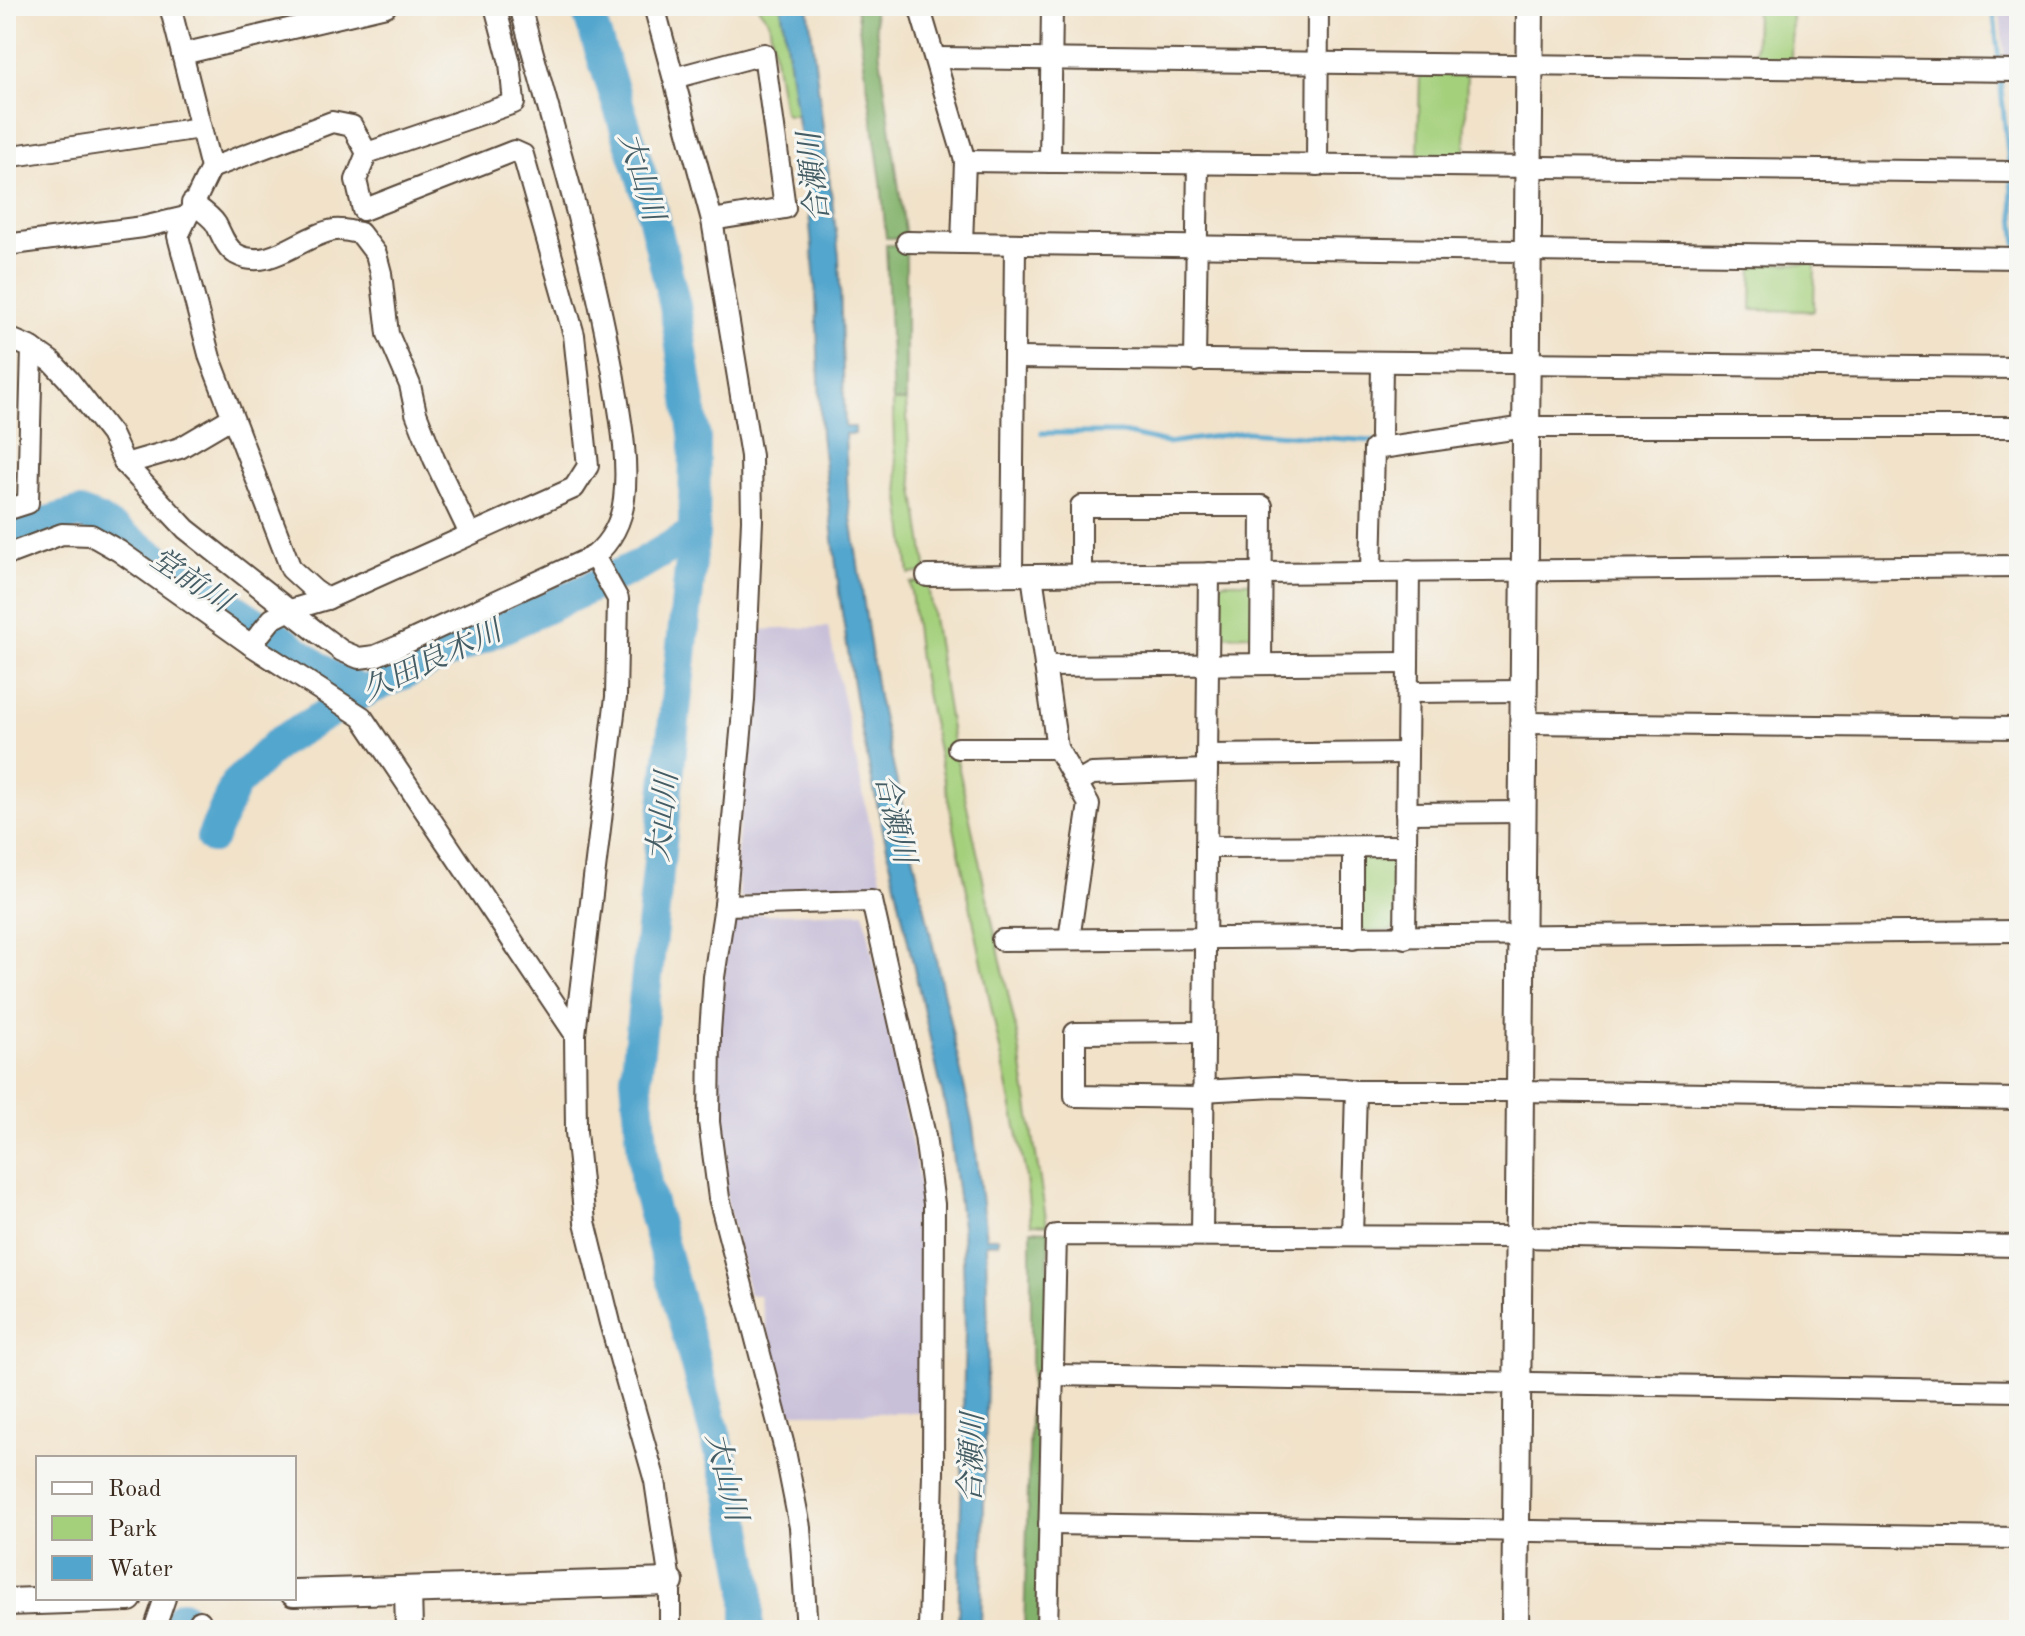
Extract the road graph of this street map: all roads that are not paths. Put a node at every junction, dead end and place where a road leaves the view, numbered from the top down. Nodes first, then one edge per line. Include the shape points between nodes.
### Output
1 (170, 6) edge
2 (386, 6) edge
3 (495, 6) edge
4 (520, 6) edge
5 (654, 6) edge
6 (919, 6) edge
7 (1052, 6) edge
8 (1318, 6) edge
9 (1530, 6) edge
10 (182, 54) junction
11 (936, 58) junction
12 (1051, 59) junction
13 (1317, 63) junction
14 (1529, 65) junction
15 (2019, 71) edge
16 (674, 78) junction
17 (200, 128) junction
18 (367, 153) junction
19 (6, 157) edge
20 (965, 161) junction
21 (1050, 162) junction
22 (1198, 163) junction
23 (1317, 165) junction
24 (211, 168) junction
25 (1528, 168) junction
26 (2019, 172) edge
27 (189, 210) junction
28 (712, 220) junction
29 (907, 242) dead end
30 (962, 243) junction
31 (1015, 244) junction
32 (6, 245) edge
33 (1197, 246) junction
34 (1527, 251) junction
35 (2019, 258) edge
36 (6, 337) edge
37 (32, 348) junction
38 (1014, 358) junction
39 (1195, 361) junction
40 (1382, 362) junction
41 (1526, 363) junction
42 (2019, 368) edge
43 (231, 418) junction
44 (1526, 427) junction
45 (2019, 427) edge
46 (1381, 436) dead end
47 (125, 464) junction
48 (6, 510) edge
49 (470, 534) junction
50 (6, 555) edge
51 (594, 556) junction
52 (2019, 566) edge
53 (1526, 570) junction
54 (1371, 571) junction
55 (1409, 571) junction
56 (1261, 572) junction
57 (1209, 573) junction
58 (1081, 574) junction
59 (1022, 575) junction
60 (927, 576) dead end
61 (327, 599) junction
62 (281, 614) junction
63 (252, 645) junction
64 (1408, 663) junction
65 (1261, 664) junction
66 (1208, 665) junction
67 (1045, 666) junction
68 (1524, 691) junction
69 (1408, 692) junction
70 (1524, 723) junction
71 (2019, 728) edge
72 (958, 748) dead end
73 (1057, 748) junction
74 (1407, 753) junction
75 (1207, 762) junction
76 (1077, 783) junction
77 (1523, 812) junction
78 (1406, 813) junction
79 (1406, 846) junction
80 (1206, 847) junction
81 (1353, 847) junction
82 (725, 905) junction
83 (2019, 931) edge
84 (1521, 937) junction
85 (1353, 938) junction
86 (1405, 938) junction
87 (1069, 939) junction
88 (1205, 939) junction
89 (1002, 940) dead end
90 (1203, 1032) junction
91 (575, 1034) junction
92 (1356, 1091) junction
93 (1520, 1091) junction
94 (1202, 1094) junction
95 (2019, 1099) edge
96 (1202, 1235) junction
97 (1352, 1236) junction
98 (1517, 1237) junction
99 (2019, 1246) edge
100 (1052, 1375) junction
101 (1517, 1382) junction
102 (2019, 1391) edge
103 (1049, 1524) junction
104 (1516, 1531) junction
105 (2019, 1538) edge
106 (670, 1582) junction
107 (408, 1590) junction
108 (296, 1593) edge
109 (68, 1600) edge
110 (164, 1600) edge
111 (6, 1602) edge
112 (154, 1630) edge
113 (409, 1630) edge
114 (670, 1630) edge
115 (807, 1630) edge
116 (929, 1630) edge
117 (1047, 1630) edge
118 (1515, 1630) edge

1 - 10 street
2 - 10 street
3 - 18 street via 514,103
4 - 51 street via 607,338 619,411 624,500 609,543
5 - 16 street
6 - 11 street
7 - 12 street
8 - 13 street
9 - 14 street
10 - 17 street
11 - 12 street
11 - 20 street
12 - 13 street
12 - 21 street
13 - 14 street
13 - 23 street
14 - 15 street
14 - 25 street
16 - 28 street
16 - 28 street via 764,54 785,208
17 - 19 street
17 - 24 street
18 - 24 street via 352,126 332,122
18 - 49 street via 356,180 363,210 514,151 523,155 540,208 574,335 588,466 574,488
20 - 21 street
20 - 30 street
21 - 22 street
22 - 23 street
22 - 33 street
23 - 25 street
24 - 27 street
25 - 26 street
25 - 34 street
27 - 32 street via 143,227
27 - 43 street via 178,236
27 - 49 street via 214,221 235,253 253,260 337,229 360,233 376,254 388,334 416,413
28 - 82 street via 752,490 744,700
29 - 30 street
30 - 31 street
31 - 33 street
31 - 38 street
33 - 34 street
33 - 39 street
34 - 35 street
34 - 41 street
36 - 37 street
37 - 47 street via 68,379 111,434
37 - 48 street via 28,503
38 - 39 street
38 - 59 street
39 - 40 street
40 - 41 street
40 - 46 street
41 - 42 street
41 - 44 street
43 - 47 street via 180,448
43 - 61 street via 291,569
44 - 45 street
44 - 53 street
44 - 54 street via 1374,449
47 - 62 street via 186,529
49 - 61 street
50 - 63 street via 62,534 91,535
51 - 62 street via 375,656 359,658 342,651
51 - 91 street via 618,599 616,697
52 - 53 street
53 - 55 street
53 - 68 street
54 - 55 street
54 - 56 street
55 - 64 street
56 - 57 street
56 - 58 street via 1262,506 1081,506
56 - 65 street
57 - 58 street
57 - 66 street
58 - 59 street
59 - 60 street
59 - 67 street
61 - 62 street
62 - 63 street
63 - 91 street via 362,717
64 - 65 street
64 - 69 street
65 - 66 street
66 - 67 street
66 - 75 street
67 - 73 street
68 - 69 street
68 - 70 street
69 - 74 street
70 - 71 street
70 - 77 street
72 - 73 street
73 - 76 street
74 - 75 street
74 - 78 street
75 - 76 street via 1092,774
75 - 80 street
76 - 87 street via 1089,804
77 - 78 street
77 - 84 street
78 - 79 street
79 - 81 street
79 - 86 street
80 - 81 street
80 - 88 street
81 - 85 street
82 - 115 street via 710,1032 709,1122 719,1198 797,1513
82 - 116 street via 872,901 925,1136 934,1204
83 - 84 street
84 - 86 street
84 - 93 street
85 - 86 street
85 - 88 street
87 - 88 street
87 - 89 street
88 - 90 street
90 - 94 street
90 - 94 street via 1075,1033 1075,1096
91 - 106 street via 576,1132 585,1222 655,1481
92 - 93 street
92 - 94 street via 1275,1087
92 - 97 street
93 - 95 street
93 - 98 street
94 - 96 street
96 - 97 street
96 - 100 street via 1056,1235
97 - 98 street
98 - 99 street
98 - 101 street
100 - 101 street
100 - 103 street
101 - 102 street
101 - 104 street
103 - 104 street
103 - 117 street
104 - 105 street
104 - 118 street
106 - 107 street
106 - 114 street
107 - 108 street
107 - 113 street
109 - 111 street
110 - 112 street

